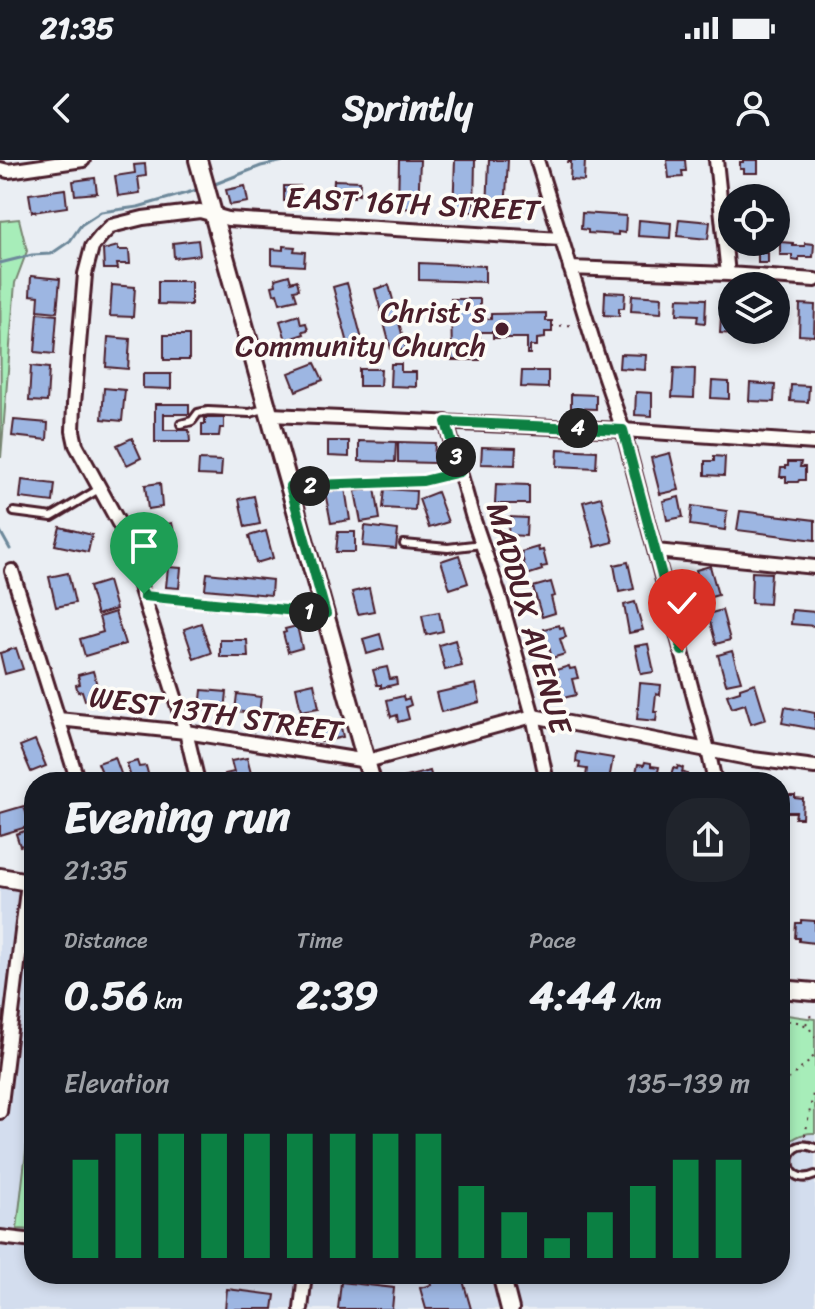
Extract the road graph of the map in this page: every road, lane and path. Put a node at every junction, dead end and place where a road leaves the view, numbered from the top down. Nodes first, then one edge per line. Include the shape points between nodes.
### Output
1 (83, 160) edge
2 (198, 160) edge
3 (537, 160) edge
4 (716, 160) edge
5 (5, 167) edge
6 (215, 216) junction
7 (561, 239) junction
8 (570, 268) junction
9 (728, 272) edge
10 (718, 274) edge
11 (790, 278) edge
12 (815, 280) edge
13 (587, 324) junction
14 (552, 326) dead end
15 (269, 411) junction
16 (446, 422) junction
17 (181, 424) dead end
18 (623, 430) junction
19 (815, 443) edge
20 (460, 472) junction
21 (290, 486) junction
22 (99, 489) junction
23 (14, 512) dead end
24 (404, 544) dead end
25 (482, 544) junction
26 (656, 551) junction
27 (815, 567) edge
28 (12, 571) dead end
29 (144, 596) junction
30 (326, 614) junction
31 (533, 716) junction
32 (58, 719) junction
33 (186, 732) junction
34 (708, 750) junction
35 (367, 761) junction
36 (815, 767) edge
37 (75, 772) edge
38 (196, 772) edge
39 (370, 772) edge
40 (545, 772) edge
41 (713, 772) edge
42 (0, 877) edge
43 (24, 881) edge
44 (24, 934) edge
45 (790, 990) edge
46 (815, 992) edge
47 (815, 1012) edge
48 (790, 1022) edge
49 (806, 1025) junction
50 (815, 1037) edge
51 (815, 1054) edge
52 (790, 1077) edge
53 (815, 1083) edge
54 (0, 1112) edge
55 (803, 1145) junction
56 (815, 1148) edge
57 (790, 1159) edge
58 (790, 1166) edge
59 (815, 1175) edge
60 (0, 1237) edge
61 (24, 1240) edge
62 (304, 1284) edge
63 (504, 1284) edge
64 (301, 1309) edge
65 (510, 1309) edge

1 - 5 street
2 - 6 street
3 - 7 street
4 - 9 street
6 - 7 street, EAST 16TH STREET
6 - 15 street
6 - 22 street, EAST 16TH STREET via 200,211 111,226 92,247 85,274 73,431
7 - 8 street
8 - 10 street
8 - 13 street
11 - 12 street
13 - 14 path
13 - 18 street
15 - 16 street
15 - 17 lane via 208,411
15 - 21 street
16 - 18 street
16 - 20 street, MADDUX AVENUE
18 - 19 street
18 - 26 street
20 - 21 lane via 423,481
20 - 25 street, MADDUX AVENUE
21 - 30 street
22 - 23 lane via 52,517
22 - 29 street, EAST 16TH STREET via 122,529
24 - 25 lane
25 - 31 street, MADDUX AVENUE
26 - 27 street
26 - 34 street
28 - 32 street
29 - 30 lane
29 - 33 street, EAST 16TH STREET
30 - 35 street
31 - 34 street
31 - 35 street
31 - 40 street, MADDUX AVENUE
32 - 33 street, WEST 13TH STREET
32 - 37 street
33 - 35 street, WEST 13TH STREET
33 - 38 street, EAST 16TH STREET
34 - 36 street
34 - 41 street
35 - 39 street
42 - 43 street
44 - 54 street
45 - 46 street
47 - 49 path
48 - 49 path
49 - 50 path
51 - 52 path
53 - 55 path
55 - 56 lane
55 - 57 lane
58 - 59 lane via 801,1177
60 - 61 street
62 - 64 street
63 - 65 street

